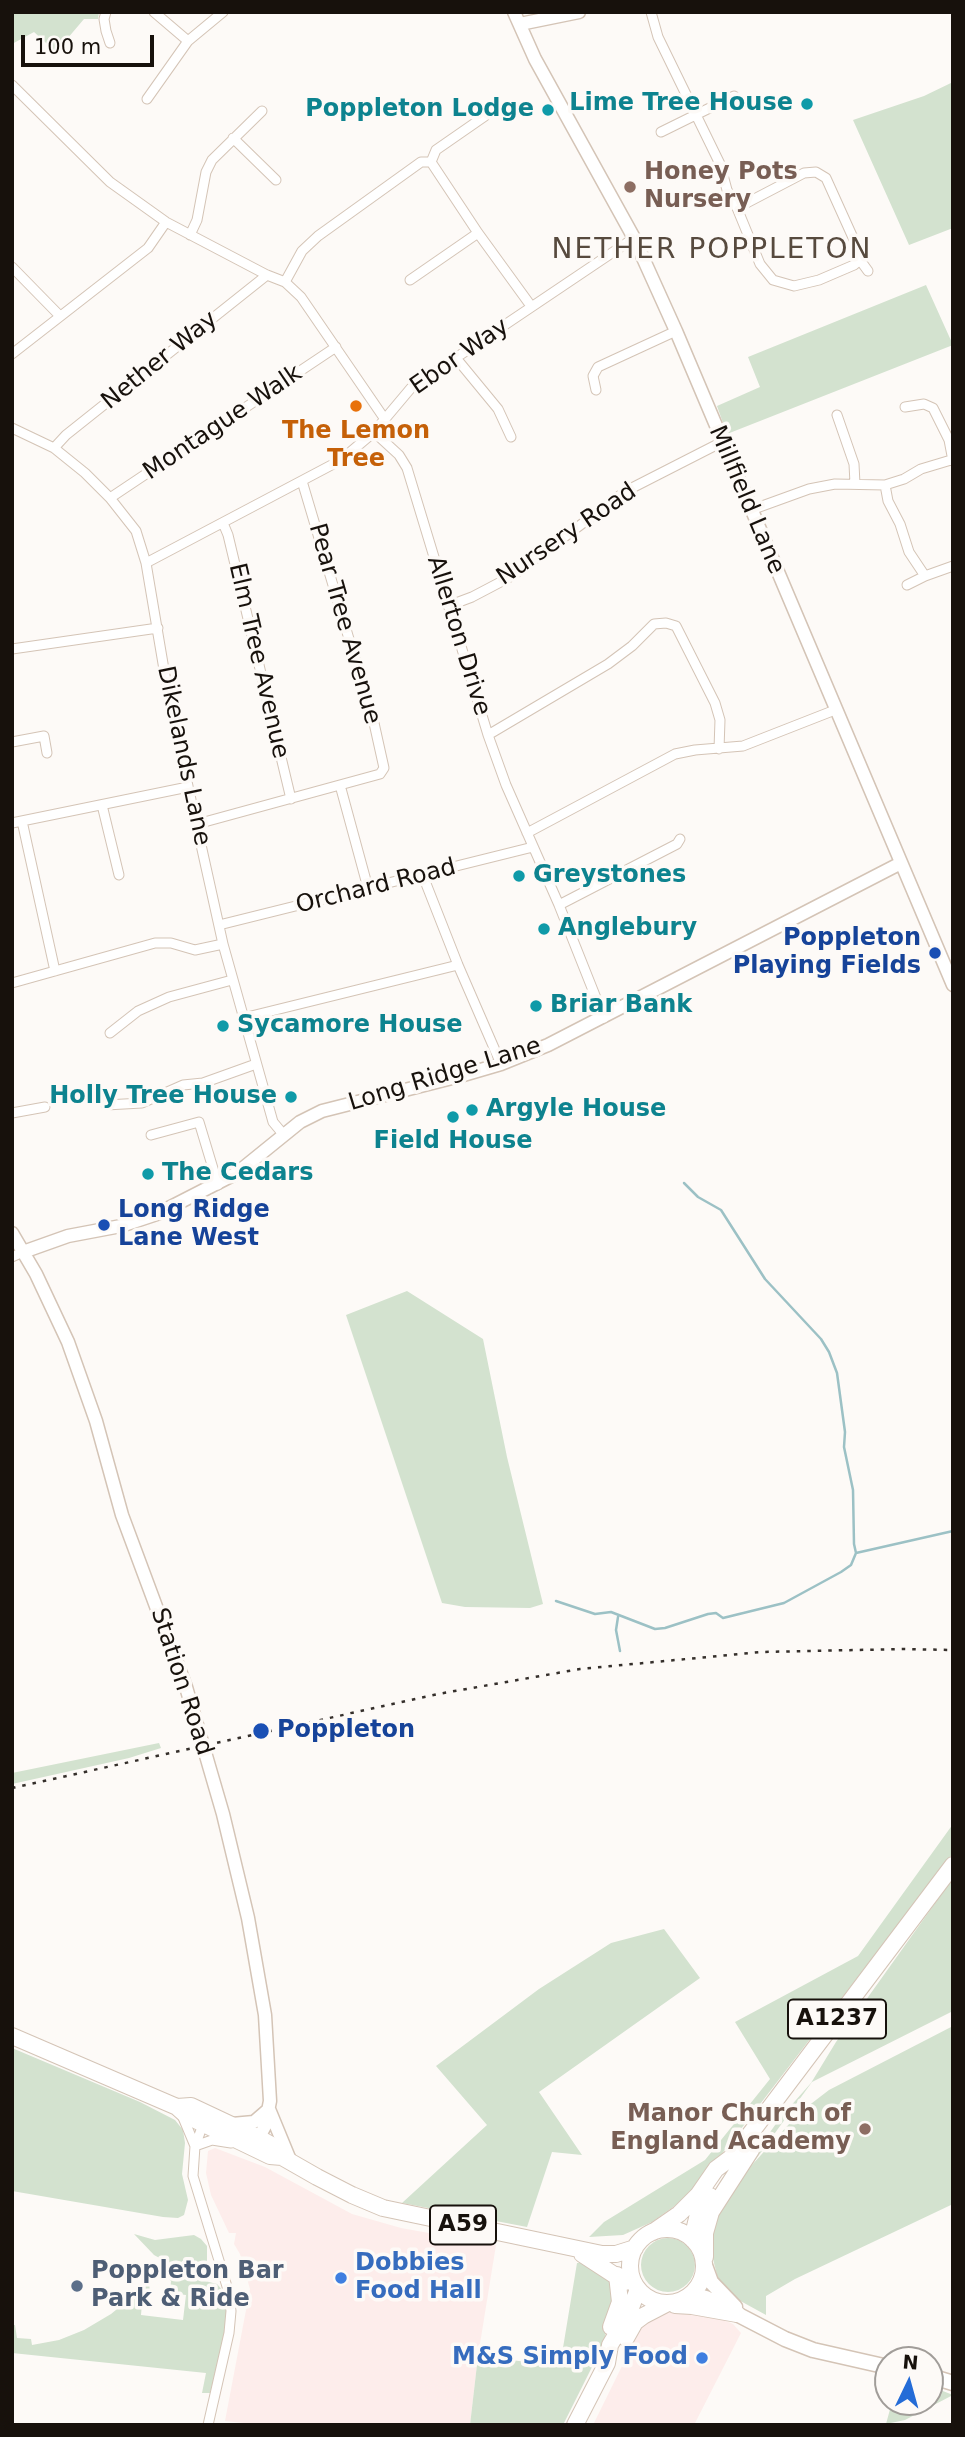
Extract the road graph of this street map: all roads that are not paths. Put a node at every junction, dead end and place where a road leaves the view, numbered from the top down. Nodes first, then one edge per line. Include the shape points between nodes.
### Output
1 (106, 12) edge
2 (154, 12) edge
3 (223, 12) edge
4 (579, 12) edge
5 (651, 12) edge
6 (557, 15) edge
7 (517, 18) edge
8 (188, 41) junction
9 (110, 43) dead end
10 (12, 85) edge
11 (734, 96) dead end
12 (146, 99) dead end
13 (262, 111) dead end
14 (697, 115) junction
15 (485, 116) dead end
16 (661, 132) dead end
17 (233, 138) junction
18 (431, 162) junction
19 (276, 180) dead end
20 (737, 208) junction
21 (166, 222) junction
22 (478, 233) junction
23 (190, 235) junction
24 (634, 238) junction
25 (860, 260) junction
26 (12, 267) edge
27 (868, 271) dead end
28 (267, 275) junction
29 (410, 280) dead end
30 (285, 282) junction
31 (531, 306) junction
32 (60, 316) junction
33 (676, 331) junction
34 (336, 348) junction
35 (12, 354) edge
36 (456, 358) junction
37 (596, 390) dead end
38 (905, 407) dead end
39 (837, 415) dead end
40 (384, 418) junction
41 (12, 428) edge
42 (374, 432) junction
43 (511, 437) dead end
44 (722, 442) junction
45 (54, 447) junction
46 (952, 461) edge
47 (302, 481) junction
48 (855, 484) junction
49 (885, 485) junction
50 (110, 498) junction
51 (751, 510) junction
52 (223, 523) junction
53 (146, 563) junction
54 (953, 566) edge
55 (925, 576) junction
56 (907, 585) dead end
57 (448, 606) junction
58 (158, 628) junction
59 (12, 649) edge
60 (835, 710) junction
61 (488, 735) junction
62 (12, 742) edge
63 (719, 749) junction
64 (47, 752) dead end
65 (340, 785) junction
66 (188, 787) junction
67 (290, 799) junction
68 (102, 805) junction
69 (17, 822) edge
70 (197, 824) junction
71 (527, 833) junction
72 (680, 839) dead end
73 (533, 847) junction
74 (901, 863) junction
75 (119, 875) dead end
76 (422, 876) junction
77 (368, 888) junction
78 (559, 905) junction
79 (219, 925) junction
80 (223, 944) junction
81 (457, 965) junction
82 (55, 971) junction
83 (232, 980) junction
84 (12, 983) edge
85 (953, 985) edge
86 (243, 1018) junction
87 (604, 1018) junction
88 (110, 1033) dead end
89 (256, 1064) junction
90 (501, 1064) junction
91 (106, 1105) dead end
92 (45, 1107) dead end
93 (12, 1113) edge
94 (284, 1134) junction
95 (151, 1135) dead end
96 (218, 1185) junction
97 (12, 1233) edge
98 (18, 1254) edge
99 (953, 1865) edge
100 (12, 2036) edge
101 (177, 2107) junction
102 (269, 2109) junction
103 (205, 2118) junction
104 (230, 2124) junction
105 (752, 2132) junction
106 (253, 2144) junction
107 (195, 2146) junction
108 (732, 2157) junction
109 (287, 2160) junction
110 (657, 2229) junction
111 (692, 2239) junction
112 (635, 2248) junction
113 (575, 2250) junction
114 (704, 2264) junction
115 (617, 2275) junction
116 (637, 2288) junction
117 (691, 2294) junction
118 (665, 2304) junction
119 (740, 2316) junction
120 (607, 2363) junction
121 (874, 2364) edge
122 (579, 2418) edge
123 (208, 2425) edge

1 - 9 street
2 - 8 street
3 - 8 street
4 - 6 street
5 - 14 street via 658,37
6 - 7 street
7 - 24 street, Millfield Lane
8 - 12 street
10 - 21 street via 110,181
11 - 14 street
13 - 17 street
14 - 16 street
14 - 20 street
15 - 18 street via 436,150
17 - 19 street
17 - 23 street via 206,172
18 - 22 street
18 - 30 street via 421,162 318,236 302,251
20 - 25 street via 760,264 773,280 794,286 819,280
20 - 25 street via 804,173 816,172 826,178
21 - 23 street
21 - 32 street via 148,248
22 - 29 street
22 - 31 street
23 - 28 street
24 - 31 street, Ebor Way
24 - 33 street, Millfield Lane
25 - 27 street
26 - 32 street
28 - 30 street
28 - 45 street, Nether Way
30 - 34 street
31 - 36 street, Ebor Way
32 - 35 street
33 - 37 street via 598,367 593,376
33 - 44 street, Millfield Lane
34 - 40 street
34 - 50 street, Montague Walk
36 - 40 street, Ebor Way via 411,388
36 - 43 street via 498,409
38 - 46 street via 924,404 933,408 949,440
39 - 48 street via 854,464
40 - 42 street, Ebor Way
41 - 45 street, Dikelands Lane
42 - 47 street, Ebor Way via 341,460
42 - 57 street, Allerton Drive via 407,468
44 - 51 street, Millfield Lane
44 - 57 street, Nursery Road via 626,491 512,576
45 - 50 street, Dikelands Lane
46 - 49 street
47 - 52 street, Ebor Way
47 - 65 street, Pear Tree Avenue via 384,768 380,774
48 - 49 street
48 - 51 street via 809,489
49 - 55 street via 909,552
50 - 53 street, Dikelands Lane via 136,531
51 - 60 street, Millfield Lane
52 - 53 street, Ebor Way
52 - 67 street, Elm Tree Avenue
53 - 58 street, Dikelands Lane
54 - 55 street
55 - 56 street
57 - 61 street, Allerton Drive
58 - 59 street
58 - 66 street, Dikelands Lane
60 - 63 street via 753,743
60 - 74 street, Millfield Lane
61 - 63 street via 608,664 654,624 666,623 676,626 715,703 720,720
61 - 71 street, Allerton Drive
62 - 64 street via 44,736
63 - 71 street via 675,754
65 - 67 street
65 - 77 street
66 - 68 street
66 - 70 street, Dikelands Lane
67 - 70 street
68 - 69 street
68 - 75 street
69 - 82 street
70 - 79 street, Dikelands Lane
71 - 73 street, Allerton Drive
72 - 78 street
73 - 76 street, Orchard Road
73 - 78 street, Allerton Drive
74 - 85 street, Millfield Lane
74 - 87 street, Long Ridge Lane
76 - 77 street, Orchard Road
76 - 81 street
77 - 79 street, Orchard Road
78 - 87 street, Allerton Drive
79 - 80 street, Dikelands Lane
80 - 82 street via 195,950 155,943
80 - 83 street, Dikelands Lane
81 - 86 street
81 - 90 street
82 - 84 street
83 - 86 street, Dikelands Lane
83 - 88 street via 158,1002
86 - 89 street, Dikelands Lane
87 - 90 street, Long Ridge Lane
89 - 91 street via 203,1083 183,1085 142,1103
89 - 94 street, Dikelands Lane via 273,1122
90 - 94 street, Long Ridge Lane via 322,1111
92 - 93 street
94 - 96 street, Long Ridge Lane
95 - 96 street via 199,1122
96 - 98 street, Long Ridge Lane via 157,1214
97 - 98 street, Station Road
98 - 102 street, Station Road via 68,1342 122,1515 186,1687 223,1814 260,1979
99 - 105 highway, A1237
100 - 101 highway, A59
101 - 103 highway, A59 via 187,2116
101 - 107 street
102 - 104 street via 254,2122
102 - 106 street, Station Road
102 - 109 street
103 - 104 highway, A59
103 - 106 highway, A59
103 - 107 street
104 - 106 highway, A59
105 - 108 highway, A1237
105 - 114 highway via 751,2150 708,2219
106 - 107 street via 217,2140
106 - 109 highway, A59 via 275,2147
107 - 123 street via 195,2188 231,2311
108 - 110 highway, A1237 via 716,2169 679,2214
108 - 111 highway, A1237 via 698,2214
109 - 113 highway, A59 via 383,2208
110 - 111 highway via 674,2230
110 - 112 highway
110 - 113 highway via 614,2244
111 - 114 highway
112 - 113 highway, A59 via 610,2255
112 - 116 highway via 630,2268
113 - 115 highway, A59
114 - 117 highway
114 - 119 main road via 711,2282
115 - 116 highway, A59
115 - 122 highway via 621,2299
116 - 118 highway
116 - 120 highway via 610,2345
117 - 118 highway
117 - 119 main road
118 - 119 highway
118 - 120 highway via 635,2322
119 - 121 main road via 813,2350
120 - 122 highway

